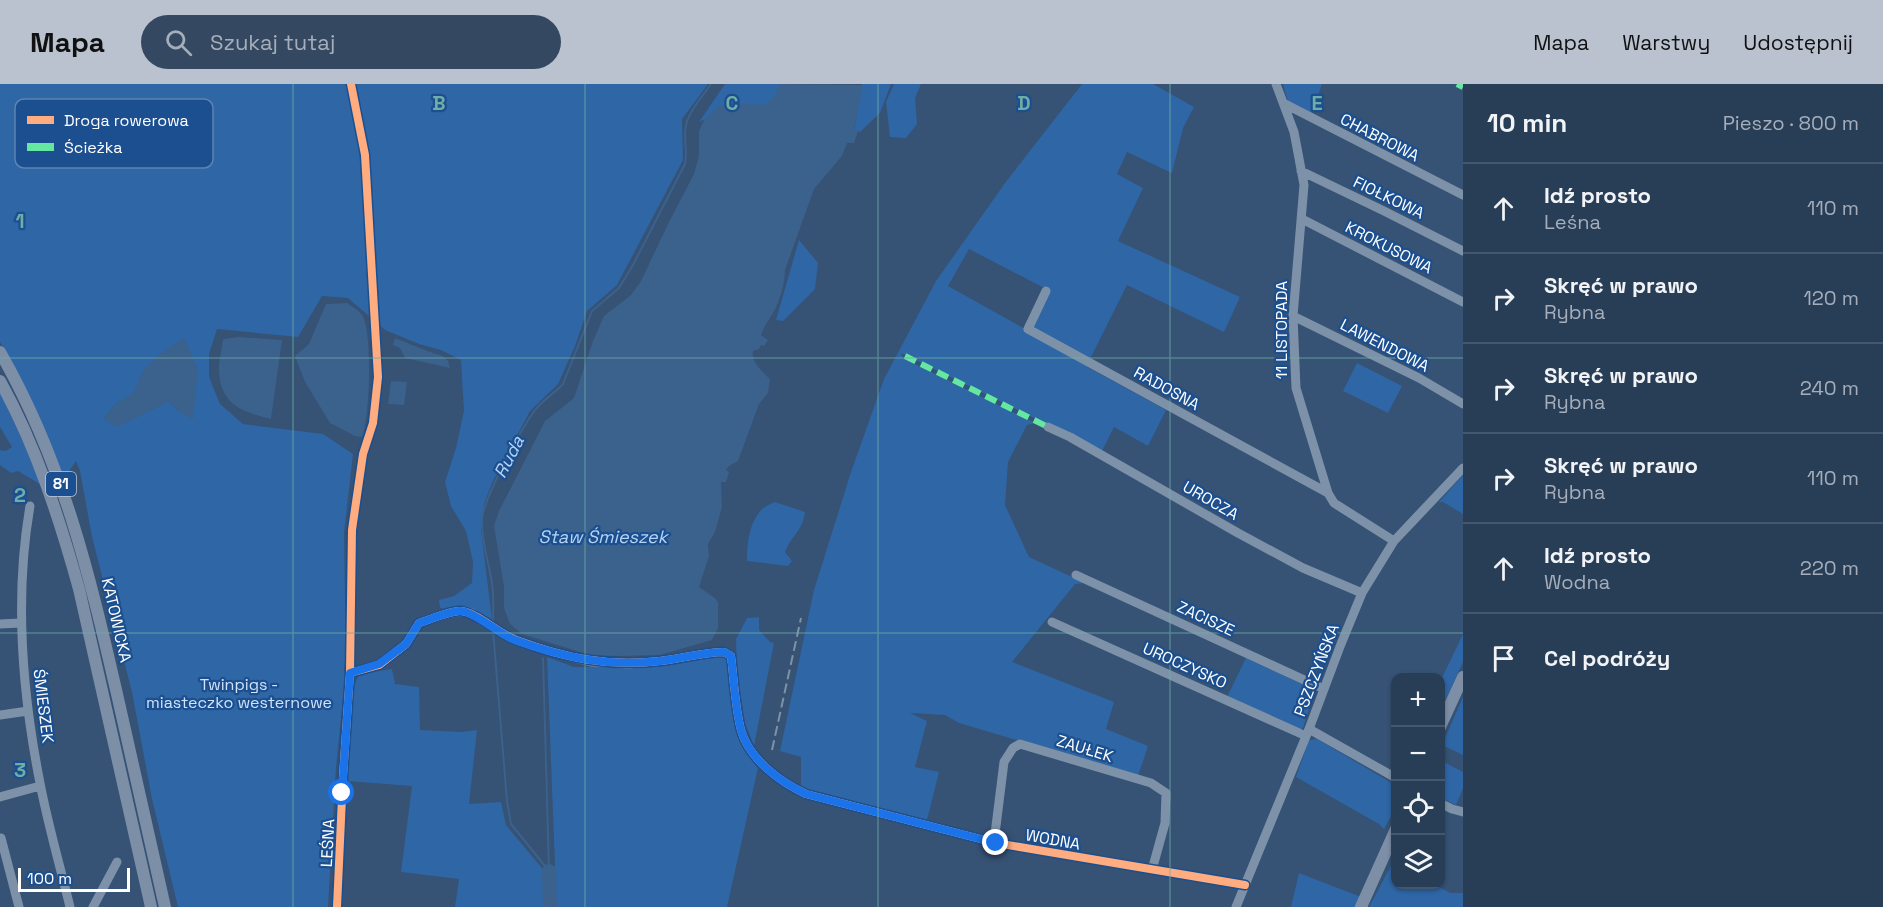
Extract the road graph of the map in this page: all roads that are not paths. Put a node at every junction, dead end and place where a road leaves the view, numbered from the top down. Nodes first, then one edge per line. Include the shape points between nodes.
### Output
1 (1276, 84) edge
2 (1285, 104) junction
3 (1301, 171) junction
4 (1463, 195) edge
5 (1302, 219) junction
6 (1463, 251) edge
7 (1046, 291) dead end
8 (1463, 302) edge
9 (1293, 316) junction
10 (0, 352) edge
11 (0, 381) edge
12 (1463, 404) edge
13 (1048, 427) dead end
14 (1463, 468) edge
15 (1328, 493) junction
16 (30, 506) dead end
17 (1394, 541) junction
18 (1076, 575) dead end
19 (1362, 593) junction
20 (1052, 622) dead end
21 (20, 623) junction
22 (0, 624) edge
23 (350, 673) joint
24 (1463, 677) edge
25 (1324, 689) junction
26 (28, 711) junction
27 (0, 715) edge
28 (1445, 716) edge
29 (1308, 733) junction
30 (1391, 776) edge
31 (40, 786) junction
32 (0, 797) edge
33 (1445, 806) edge
34 (1463, 812) edge
35 (1392, 835) edge
36 (1, 838) edge
37 (994, 842) junction
38 (117, 862) dead end
39 (1152, 870) junction
40 (1245, 885) junction
41 (19, 907) edge
42 (70, 907) edge
43 (93, 907) edge
44 (151, 907) edge
45 (165, 907) edge
46 (337, 907) edge
47 (1236, 907) edge
48 (1361, 907) edge

1 - 2 street, 11 LISTOPADA
2 - 3 street, 11 LISTOPADA
2 - 4 street, CHABROWA
3 - 5 street, 11 LISTOPADA
3 - 6 street, FIOŁKOWA
5 - 8 street, KROKUSOWA
5 - 9 street, 11 LISTOPADA
7 - 15 street, RADOSNA via 1028,329
9 - 12 street, LAWENDOWA
9 - 15 street, 11 LISTOPADA via 1296,388
10 - 45 main road, KATOWICKA / 81 via 43,439 77,530
11 - 44 main road, KATOWICKA / 81 via 39,465 68,548
13 - 19 street, UROCZA via 1303,568
14 - 17 street, PSZCZYŃSKA
15 - 17 street via 1334,503
16 - 21 street, ŚMIESZEK
17 - 19 street, PSZCZYŃSKA
18 - 25 street, ZACISZE
19 - 25 street, PSZCZYŃSKA
20 - 29 street, UROCZYSKO
21 - 22 street
21 - 26 street, ŚMIESZEK
23 - 37 street, WODNA via 379,664 406,644 419,623 459,611 472,613 513,639 592,662 629,664 716,652 728,654 741,731 762,763 790,787
23 - 46 street, LEŚNA
24 - 28 main road
25 - 29 street, PSZCZYŃSKA
26 - 27 street
26 - 31 street, ŚMIESZEK
29 - 30 street, UROCZYSKO
29 - 40 street, PSZCZYŃSKA
31 - 32 street
31 - 42 street, ŚMIESZEK
33 - 34 street
35 - 48 main road
36 - 41 street
37 - 39 street, WODNA
37 - 39 street, ZAUŁEK via 1004,762 1020,744 1151,783 1166,794 1166,823
38 - 43 street
39 - 40 street, WODNA
40 - 47 street, PSZCZYŃSKA

